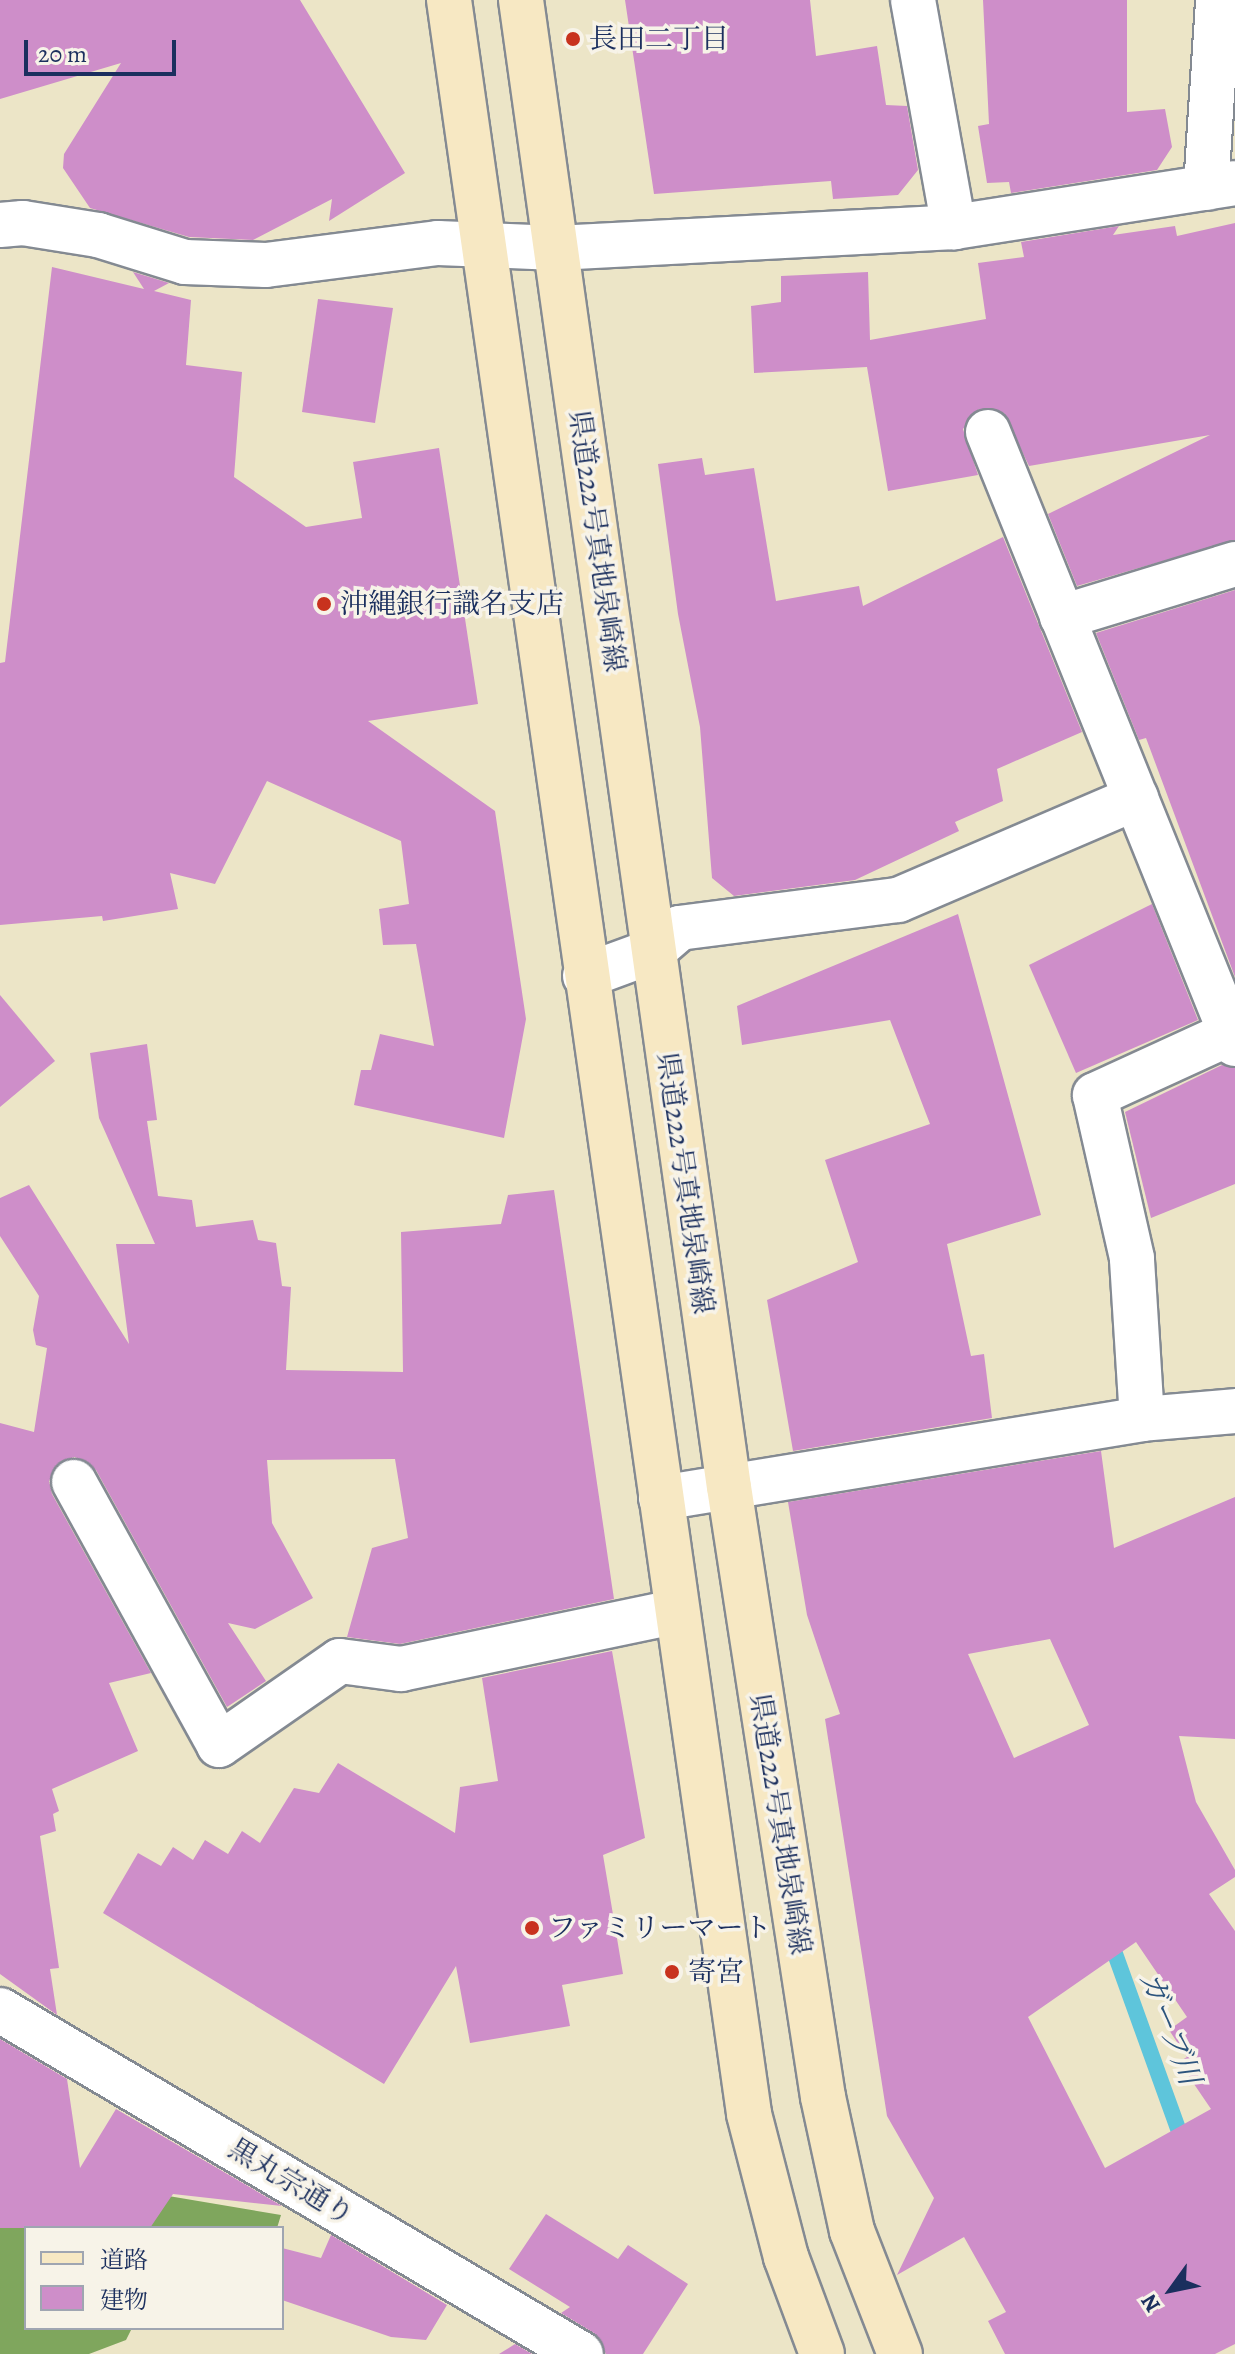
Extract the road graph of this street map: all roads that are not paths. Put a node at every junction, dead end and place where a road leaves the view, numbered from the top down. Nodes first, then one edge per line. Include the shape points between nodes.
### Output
1 (449, 0) edge
2 (521, 0) edge
3 (913, 0) edge
4 (1218, 0) edge
5 (1220, 186) edge
6 (0, 225) edge
7 (954, 227) junction
8 (484, 244) junction
9 (556, 248) junction
10 (988, 432) dead end
11 (1235, 564) edge
12 (1062, 617) junction
13 (1136, 798) junction
14 (653, 951) junction
15 (585, 976) junction
16 (1233, 1036) edge
17 (1235, 1411) edge
18 (1142, 1419) junction
19 (74, 1482) dead end
20 (729, 1487) junction
21 (661, 1498) junction
22 (674, 1612) junction
23 (0, 2010) edge
24 (581, 2354) edge
25 (822, 2354) edge
26 (900, 2354) edge

1 - 8 main road
2 - 9 main road, 県道222号真地泉崎線
3 - 7 street
4 - 5 street
5 - 7 street
6 - 8 street via 23,223 98,235 185,262 266,265 438,243
7 - 9 street
8 - 9 street
8 - 15 main road
9 - 14 main road, 県道222号真地泉崎線
10 - 12 street
11 - 12 street
12 - 13 street
13 - 14 street via 898,900 679,928
13 - 16 street
14 - 15 street
14 - 20 main road, 県道222号真地泉崎線
15 - 21 main road
16 - 18 street via 1095,1095 1132,1258
17 - 18 street
18 - 20 street
19 - 22 street via 219,1745 340,1661 401,1669
20 - 21 street
20 - 26 main road, 県道222号真地泉崎線 via 841,2192
21 - 22 main road
22 - 25 main road via 749,2114 786,2257
23 - 24 street, 黒丸宗通り

